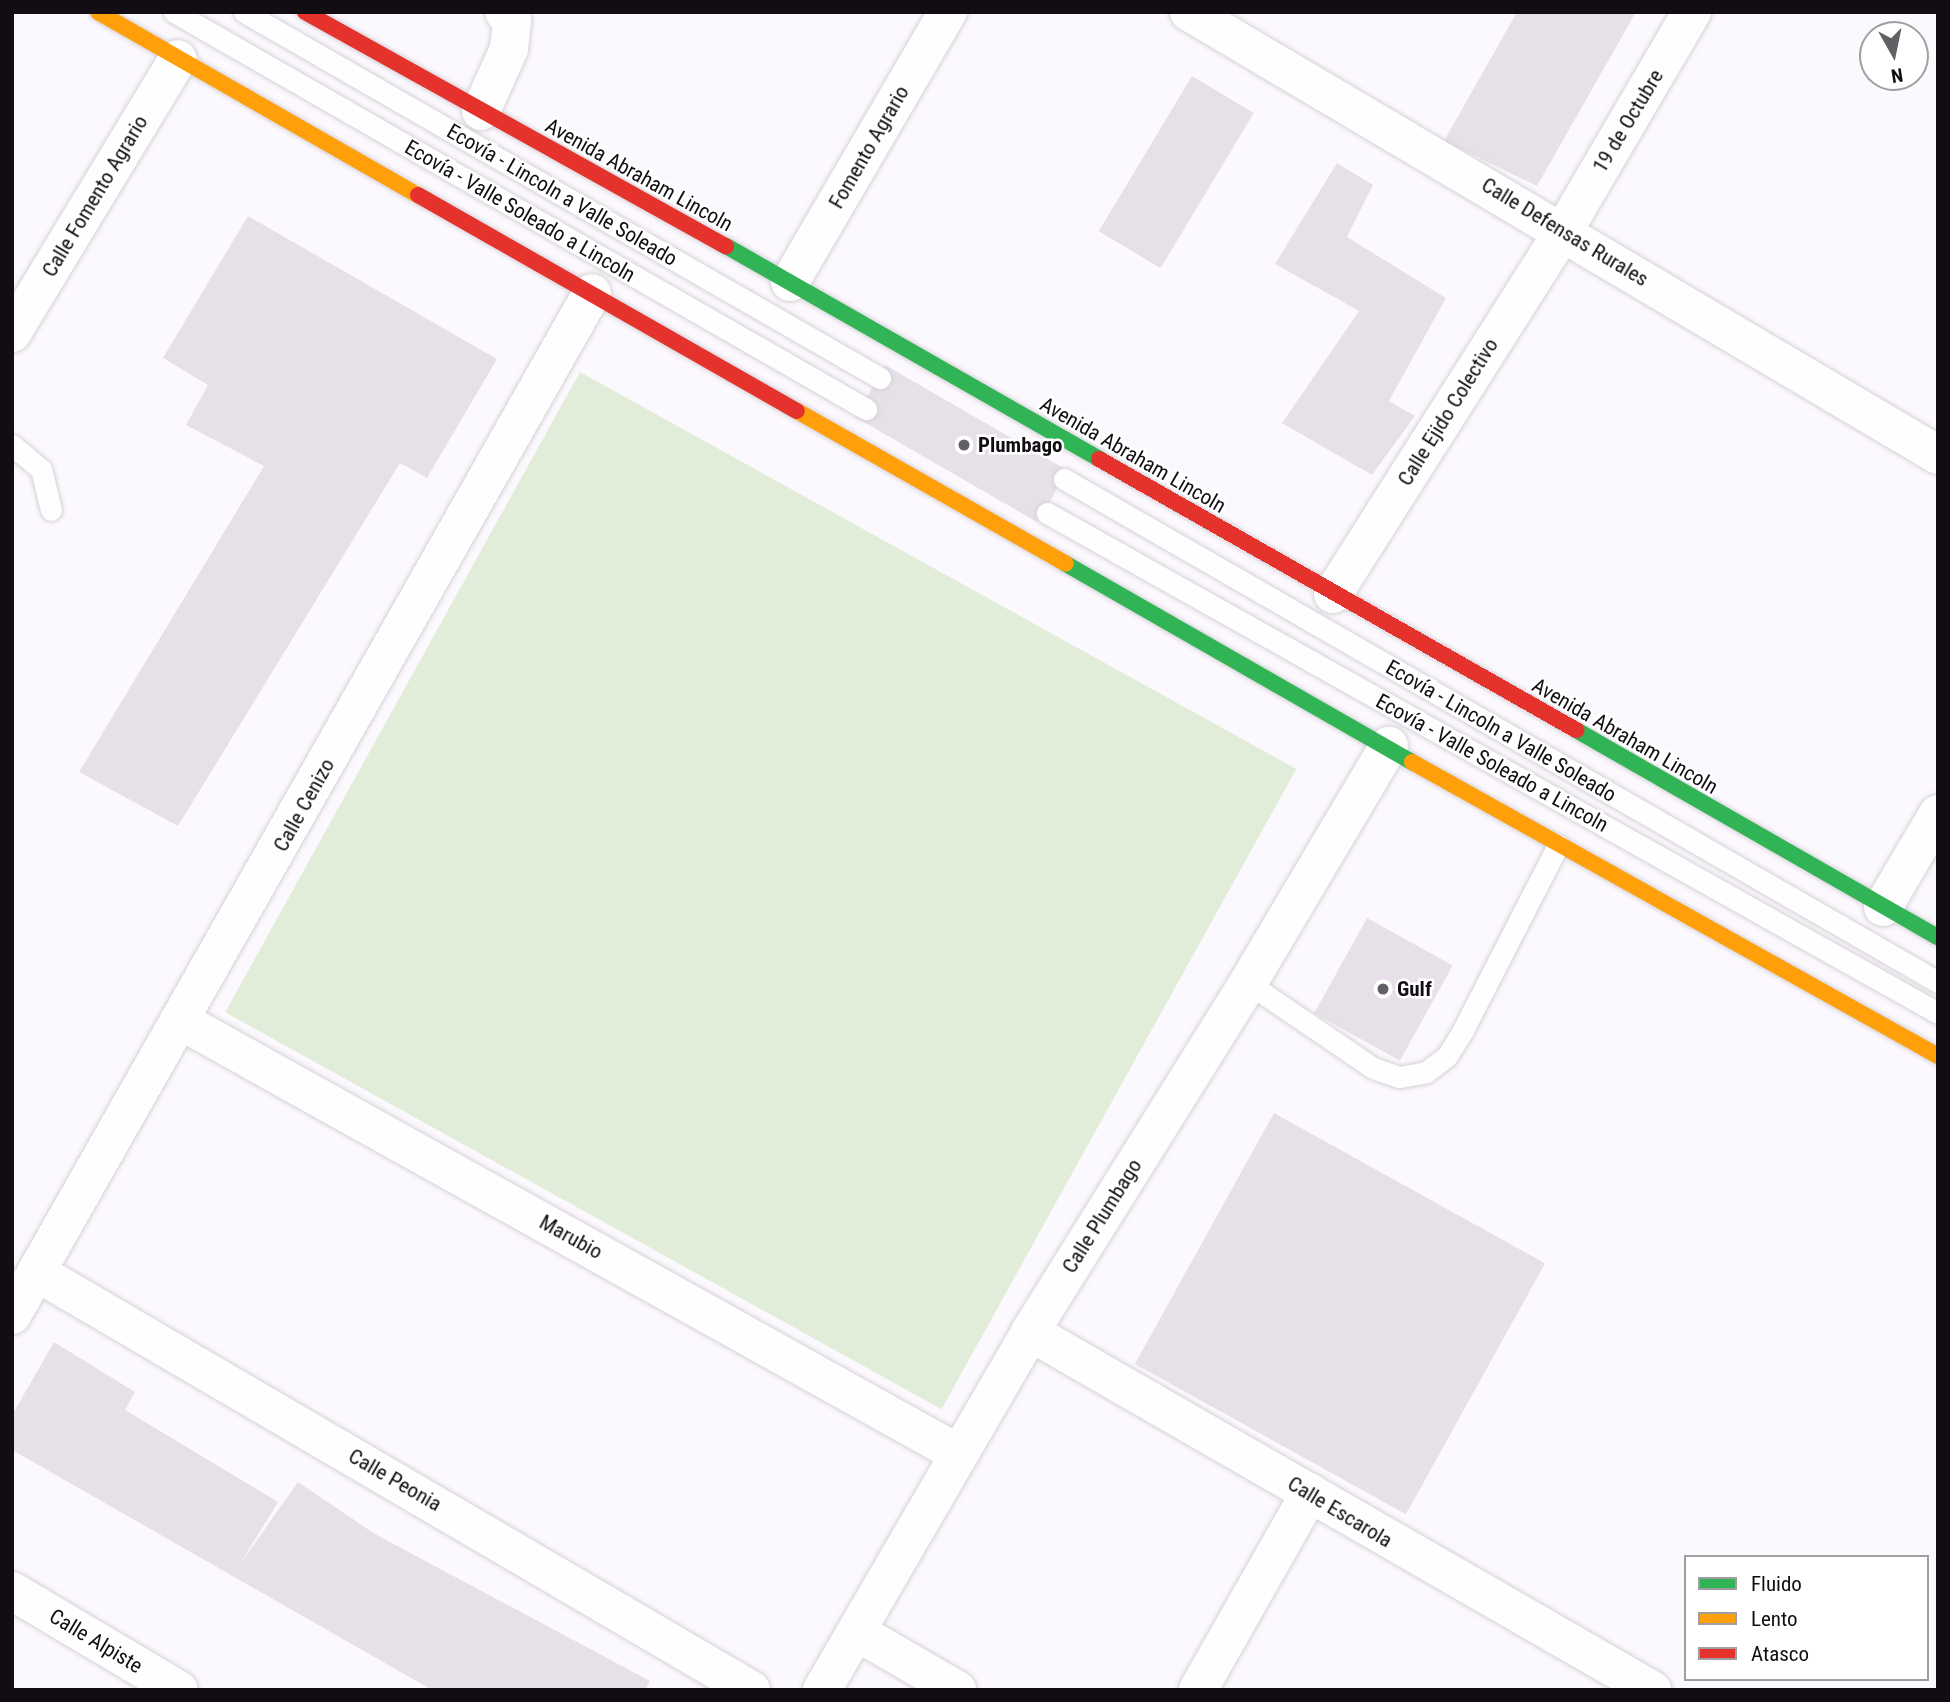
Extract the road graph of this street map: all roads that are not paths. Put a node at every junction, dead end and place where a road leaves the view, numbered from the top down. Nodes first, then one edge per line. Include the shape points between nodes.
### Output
1 (97, 12) edge
2 (174, 12) edge
3 (244, 12) edge
4 (305, 12) edge
5 (504, 12) edge
6 (948, 12) edge
7 (1189, 12) edge
8 (1692, 12) edge
9 (178, 59) junction
10 (481, 111) junction
11 (1564, 230) junction
12 (790, 282) junction
13 (592, 293) junction
14 (12, 333) edge
15 (880, 379) dead end
16 (866, 409) dead end
17 (12, 445) edge
18 (1938, 455) edge
19 (1064, 479) dead end
20 (51, 510) dead end
21 (1047, 513) dead end
22 (1333, 594) junction
23 (1389, 746) junction
24 (1938, 814) edge
25 (1558, 845) junction
26 (1883, 907) junction
27 (1938, 937) edge
28 (1938, 982) edge
29 (1248, 983) junction
30 (1938, 1013) edge
31 (183, 1022) junction
32 (1938, 1056) edge
33 (37, 1273) junction
34 (12, 1315) edge
35 (1030, 1332) junction
36 (959, 1454) junction
37 (1310, 1493) junction
38 (12, 1591) edge
39 (857, 1632) junction
40 (736, 1686) edge
41 (179, 1690) edge
42 (822, 1690) edge
43 (957, 1690) edge
44 (1198, 1690) edge
45 (1652, 1690) edge

1 - 9 main road
2 - 16 lane, Ecovía - Valle Soleado a Lincoln
3 - 15 lane, Ecovía - Lincoln a Valle Soleado
4 - 10 main road, Avenida Abraham Lincoln
5 - 10 street via 512,20 509,49
6 - 12 street, Fomento Agrario
7 - 11 street, Calle Defensas Rurales
8 - 11 street, 19 de Octubre
9 - 13 main road
9 - 14 street, Calle Fomento Agrario
10 - 12 main road, Avenida Abraham Lincoln
11 - 18 street, Calle Defensas Rurales
11 - 22 street, Calle Ejido Colectivo
12 - 22 main road, Avenida Abraham Lincoln
13 - 23 main road
13 - 31 street, Calle Cenizo
17 - 20 lane via 41,469
19 - 28 lane, Ecovía - Lincoln a Valle Soleado
21 - 30 lane, Ecovía - Valle Soleado a Lincoln
22 - 26 main road, Avenida Abraham Lincoln
23 - 25 main road
23 - 29 street, Calle Plumbago
24 - 26 street
25 - 29 lane via 1463,1030 1447,1056 1426,1072 1399,1077 1373,1068
25 - 32 main road
26 - 27 main road, Avenida Abraham Lincoln
29 - 35 street, Calle Plumbago
31 - 33 street, Calle Cenizo
31 - 36 street, Marubio
33 - 34 street, Calle Cenizo
33 - 40 street, Calle Peonia
35 - 36 street, Calle Plumbago
35 - 37 street, Calle Escarola
36 - 39 street, Calle Plumbago
37 - 44 street
37 - 45 street, Calle Escarola
38 - 41 street, Calle Alpiste
39 - 42 street, Calle Plumbago
39 - 43 street

